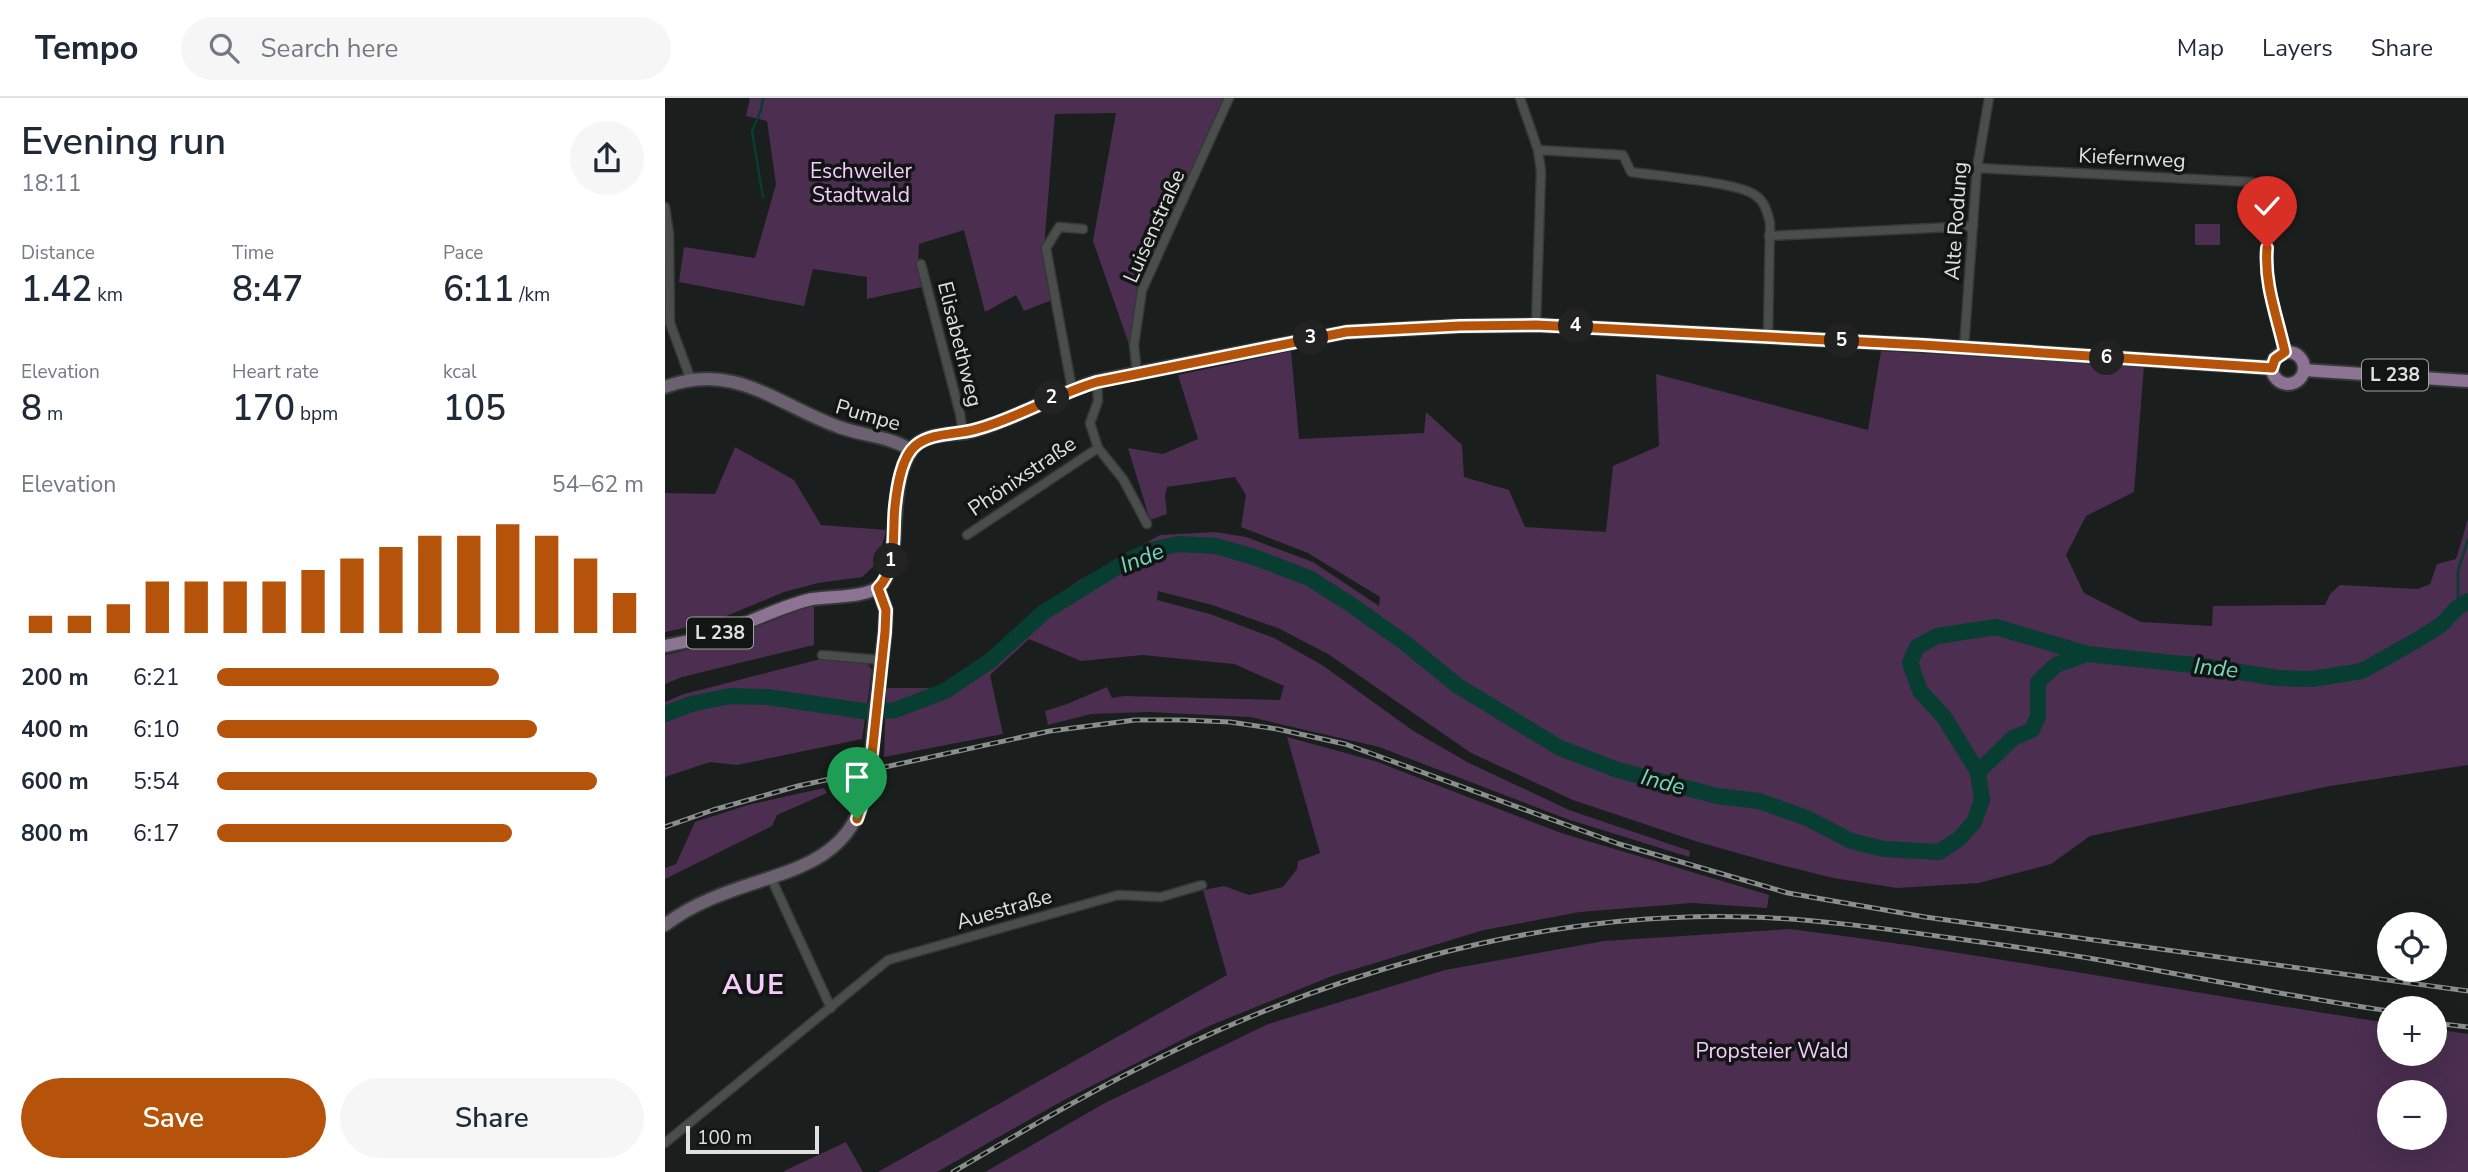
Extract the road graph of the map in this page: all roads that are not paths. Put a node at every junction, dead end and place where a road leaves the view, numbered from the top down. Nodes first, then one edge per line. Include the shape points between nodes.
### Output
1 (1229, 98) edge
2 (1520, 98) edge
3 (1989, 98) edge
4 (1538, 150) junction
5 (1977, 168) junction
6 (665, 207) edge
7 (1973, 226) junction
8 (1083, 229) dead end
9 (667, 233) edge
10 (1769, 236) junction
11 (921, 264) dead end
12 (1536, 325) junction
13 (1768, 336) junction
14 (1964, 348) junction
15 (2285, 352) junction
16 (2272, 368) junction
17 (2304, 370) junction
18 (1137, 373) junction
19 (691, 380) junction
20 (2468, 381) edge
21 (1097, 382) junction
22 (665, 387) edge
23 (1072, 389) junction
24 (963, 433) junction
25 (1098, 448) junction
26 (911, 450) junction
27 (1147, 524) dead end
28 (967, 535) dead end
29 (878, 588) junction
30 (665, 646) edge
31 (822, 654) dead end
32 (881, 660) junction
33 (771, 878) junction
34 (1202, 885) dead end
35 (665, 925) edge
36 (831, 1008) junction
37 (665, 1143) edge

1 - 18 street, Luisenstraße via 1142,290 1134,345
2 - 4 street
3 - 5 street, Alte Rodung
4 - 10 street via 1623,155 1631,172 1749,191 1766,208
4 - 12 street
5 - 7 street, Alte Rodung
5 - 15 street, Kiefernweg via 2252,182 2266,200 2266,278
6 - 9 street
7 - 10 street
7 - 14 street, Alte Rodung
8 - 23 street via 1059,227 1045,247
9 - 19 street via 670,323
10 - 13 street
11 - 24 street, Elisabethweg
12 - 13 main road, L 238
12 - 18 main road, L 238 via 1356,331
13 - 14 main road, L 238
14 - 16 main road, L 238
15 - 16 main road
15 - 17 main road via 2299,357
16 - 17 main road, L 238 via 2284,383 2298,379
17 - 20 main road, L 238
18 - 21 main road, Pumpe / L 238
19 - 22 main road, Pumpe
19 - 26 main road, Pumpe via 734,381 815,419 895,440
21 - 23 main road, Pumpe / L 238
21 - 25 street, Phönixstraße via 1098,401 1090,423
23 - 24 main road, Pumpe / L 238
24 - 26 main road, Pumpe / L 238 via 925,440
25 - 27 street, Phönixstraße via 1123,479
25 - 28 street, Phönixstraße
26 - 29 main road via 895,502 888,572
29 - 30 main road, L 238 via 803,602 713,635
29 - 32 main road via 886,610
31 - 32 street
32 - 33 main road via 869,783 857,819 829,852
33 - 35 main road via 704,901
33 - 36 street
34 - 36 street, Auestraße via 1161,897 1118,895 888,960
36 - 37 street, Auestraße

